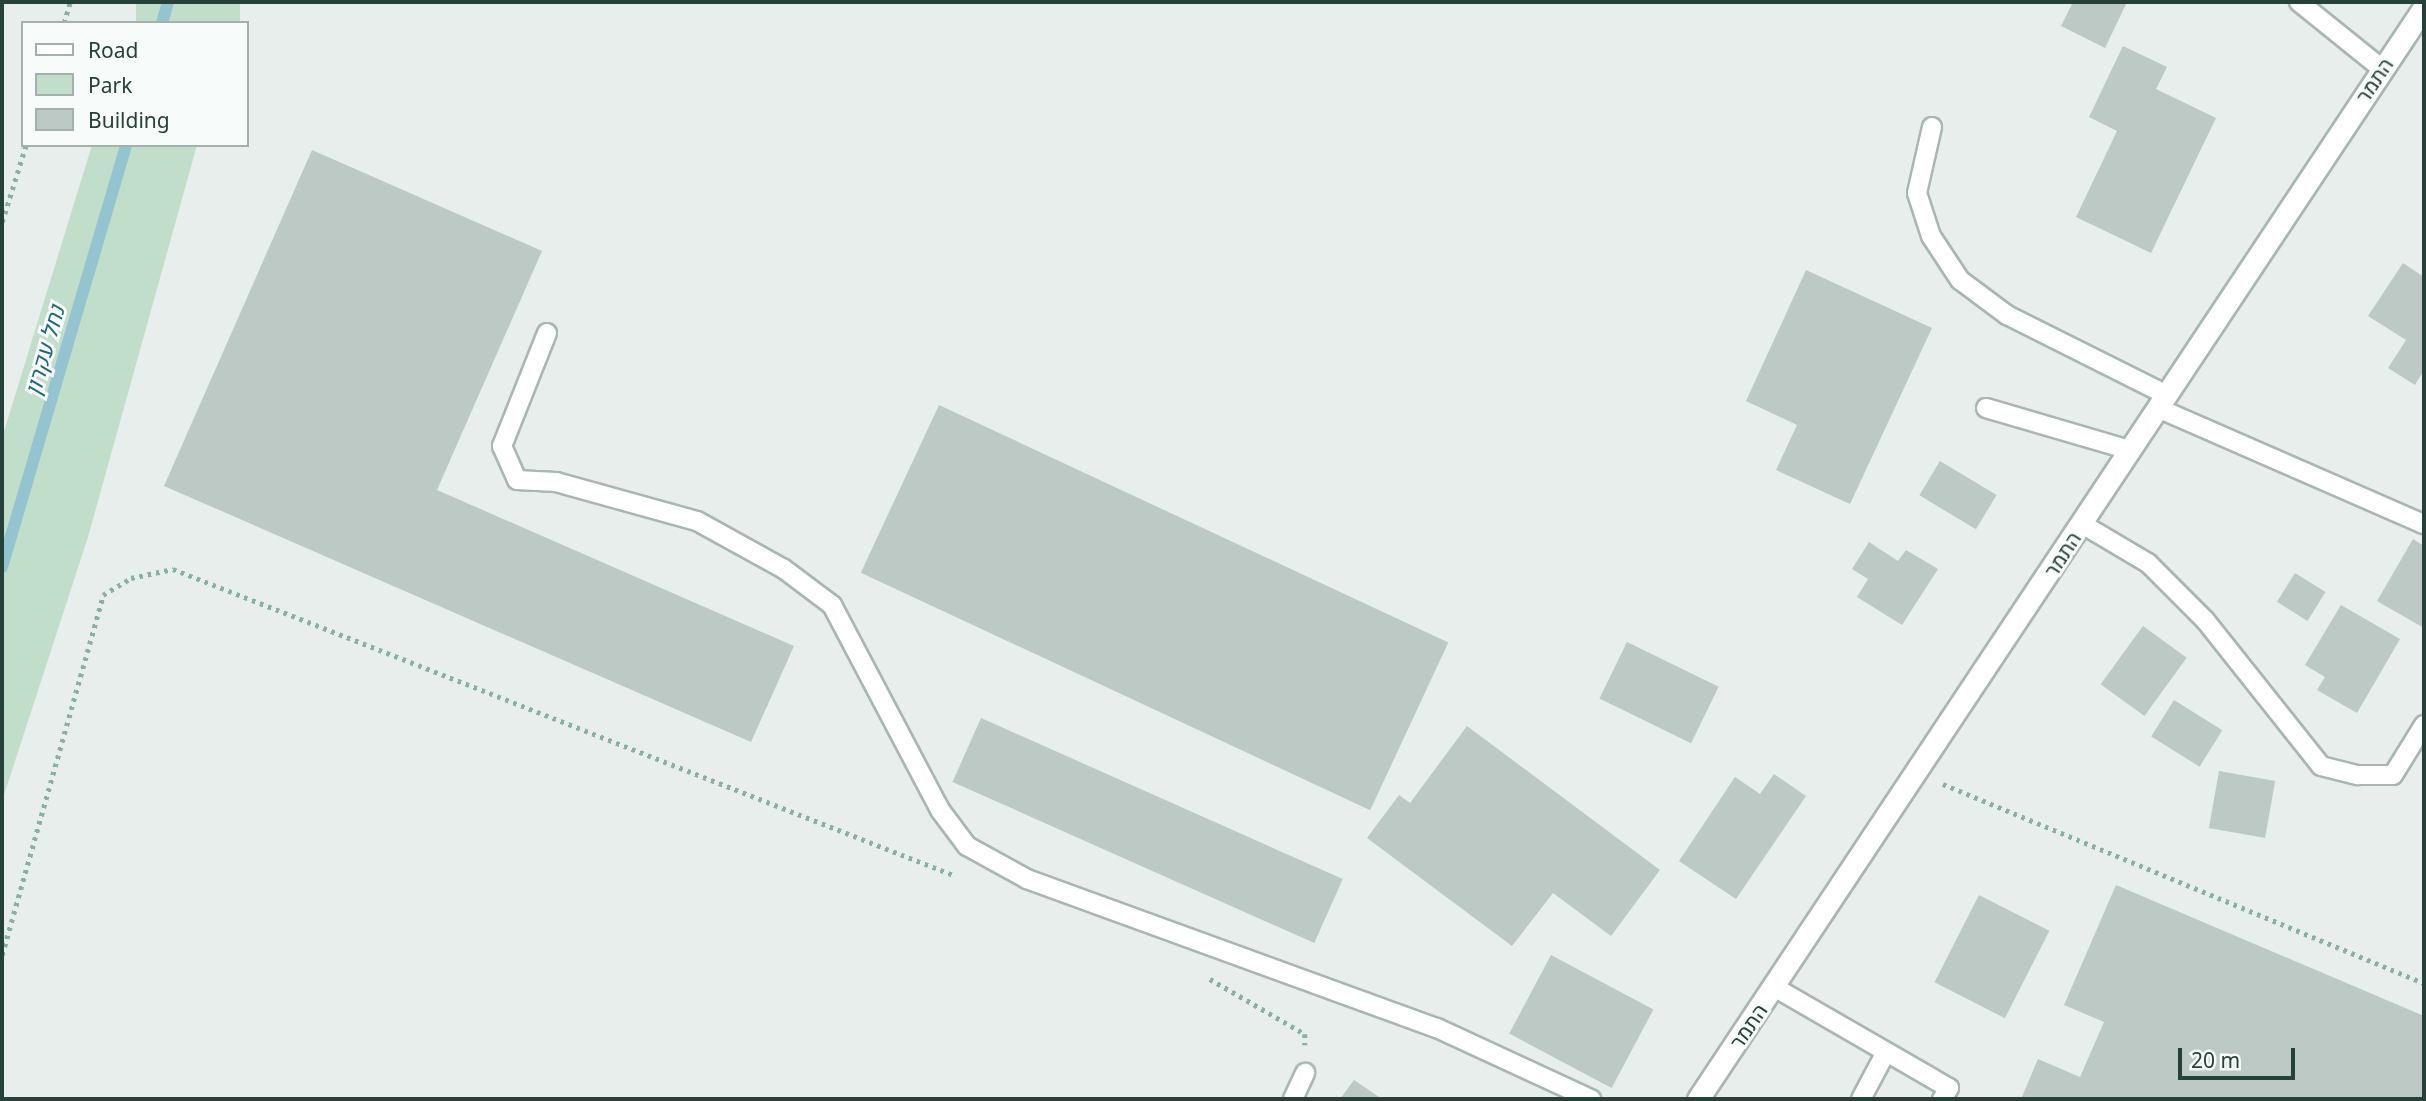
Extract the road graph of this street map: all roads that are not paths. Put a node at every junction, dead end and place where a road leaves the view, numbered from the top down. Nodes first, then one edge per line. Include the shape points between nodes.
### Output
1 (2299, 2) edge
2 (2424, 7) edge
3 (2382, 69) junction
4 (1932, 127) dead end
5 (547, 333) dead end
6 (2162, 401) junction
7 (1986, 408) dead end
8 (2130, 450) junction
9 (2082, 524) junction
10 (2424, 524) edge
11 (2424, 725) edge
12 (1774, 987) junction
13 (1886, 1052) junction
14 (1305, 1073) road end
15 (1293, 1099) edge
16 (1591, 1099) edge
17 (1698, 1099) edge
18 (1861, 1099) edge
19 (1942, 1099) edge

1 - 3 lane
2 - 3 street, התמר
3 - 6 street, התמר
4 - 6 lane via 1917,193 1931,236 1960,280 2007,315
5 - 16 lane via 502,446 517,480 556,482 697,521 784,569 832,605 940,810 967,846 1027,879 1437,1028
6 - 8 street, התמר
6 - 10 lane
7 - 8 lane
8 - 9 street, התמר
9 - 11 lane via 2148,563 2204,620 2321,766 2358,775 2393,775
9 - 12 street, התמר
12 - 13 lane
12 - 17 street, התמר
13 - 18 lane
13 - 19 lane via 1949,1088
14 - 15 lane

